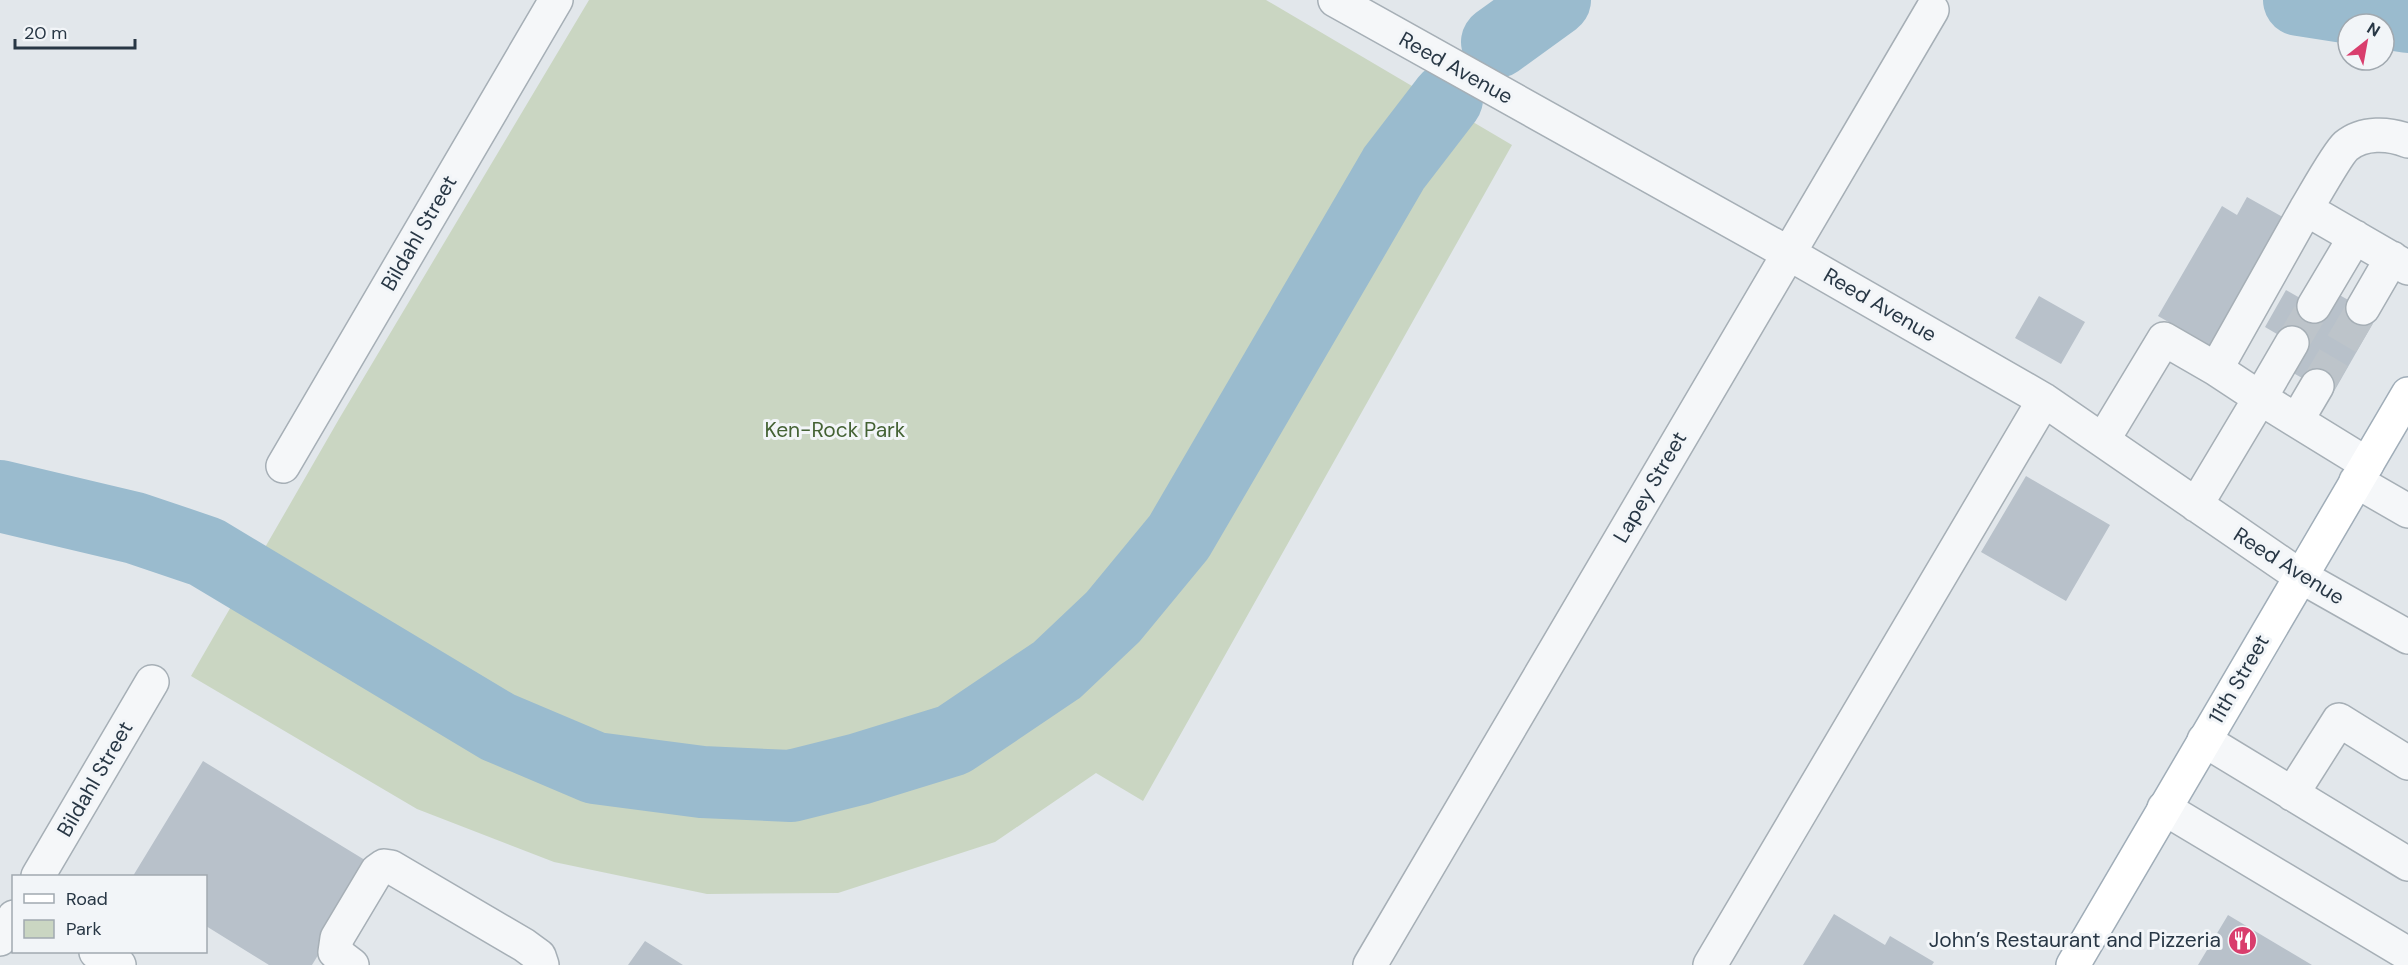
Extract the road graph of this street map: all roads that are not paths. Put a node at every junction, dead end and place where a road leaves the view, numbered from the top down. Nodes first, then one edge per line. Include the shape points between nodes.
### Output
1 (556, 0) edge
2 (1335, 0) edge
3 (1932, 10) dead end
4 (2408, 141) edge
5 (2306, 209) junction
6 (2355, 237) junction
7 (1788, 253) junction
8 (2400, 263) edge
9 (2314, 306) tunnel mouth
10 (2363, 308) tunnel mouth
11 (2292, 343) tunnel mouth
12 (2216, 369) junction
13 (2317, 386) tunnel mouth
14 (2408, 394) edge
15 (2260, 398) junction
16 (2044, 400) junction
17 (2297, 420) junction
18 (2103, 440) junction
19 (283, 466) dead end
20 (2362, 472) junction
21 (2196, 505) junction
22 (2408, 511) edge
23 (2300, 576) junction
24 (2408, 638) edge
25 (152, 682) dead end
26 (2204, 740) junction
27 (2408, 763) edge
28 (2292, 794) junction
29 (2164, 808) junction
30 (2408, 864) edge
31 (39, 875) edge
32 (12, 920) edge
33 (0, 939) edge
34 (99, 953) edge
35 (2408, 954) edge
36 (119, 965) edge
37 (352, 965) edge
38 (542, 965) edge
39 (1370, 965) edge
40 (1710, 965) edge
41 (2073, 965) edge

1 - 19 street, Bildahl Street
2 - 7 street, Reed Avenue
3 - 7 street, Lapey Street
4 - 5 street via 2367,135 2345,146
5 - 6 street
5 - 12 street
6 - 8 street
6 - 9 street
7 - 16 street, Reed Avenue
7 - 39 street, Lapey Street
8 - 10 street
11 - 15 street
12 - 15 street
12 - 18 street via 2164,339
13 - 17 street
14 - 20 main road, 11th Street
15 - 17 street
15 - 21 street
16 - 18 street, Reed Avenue
16 - 40 street
17 - 20 street
18 - 21 street, Reed Avenue
20 - 22 street
20 - 23 main road, 11th Street
21 - 23 street, Reed Avenue
23 - 24 street, Reed Avenue
23 - 26 main road, 11th Street
25 - 31 street, Bildahl Street
26 - 28 street
26 - 29 main road, 11th Street
27 - 28 street via 2339,720
28 - 30 street
29 - 35 street
29 - 41 main road, 11th Street
32 - 33 street
34 - 36 street
37 - 38 street via 335,952 337,938 384,866 524,945 539,956

